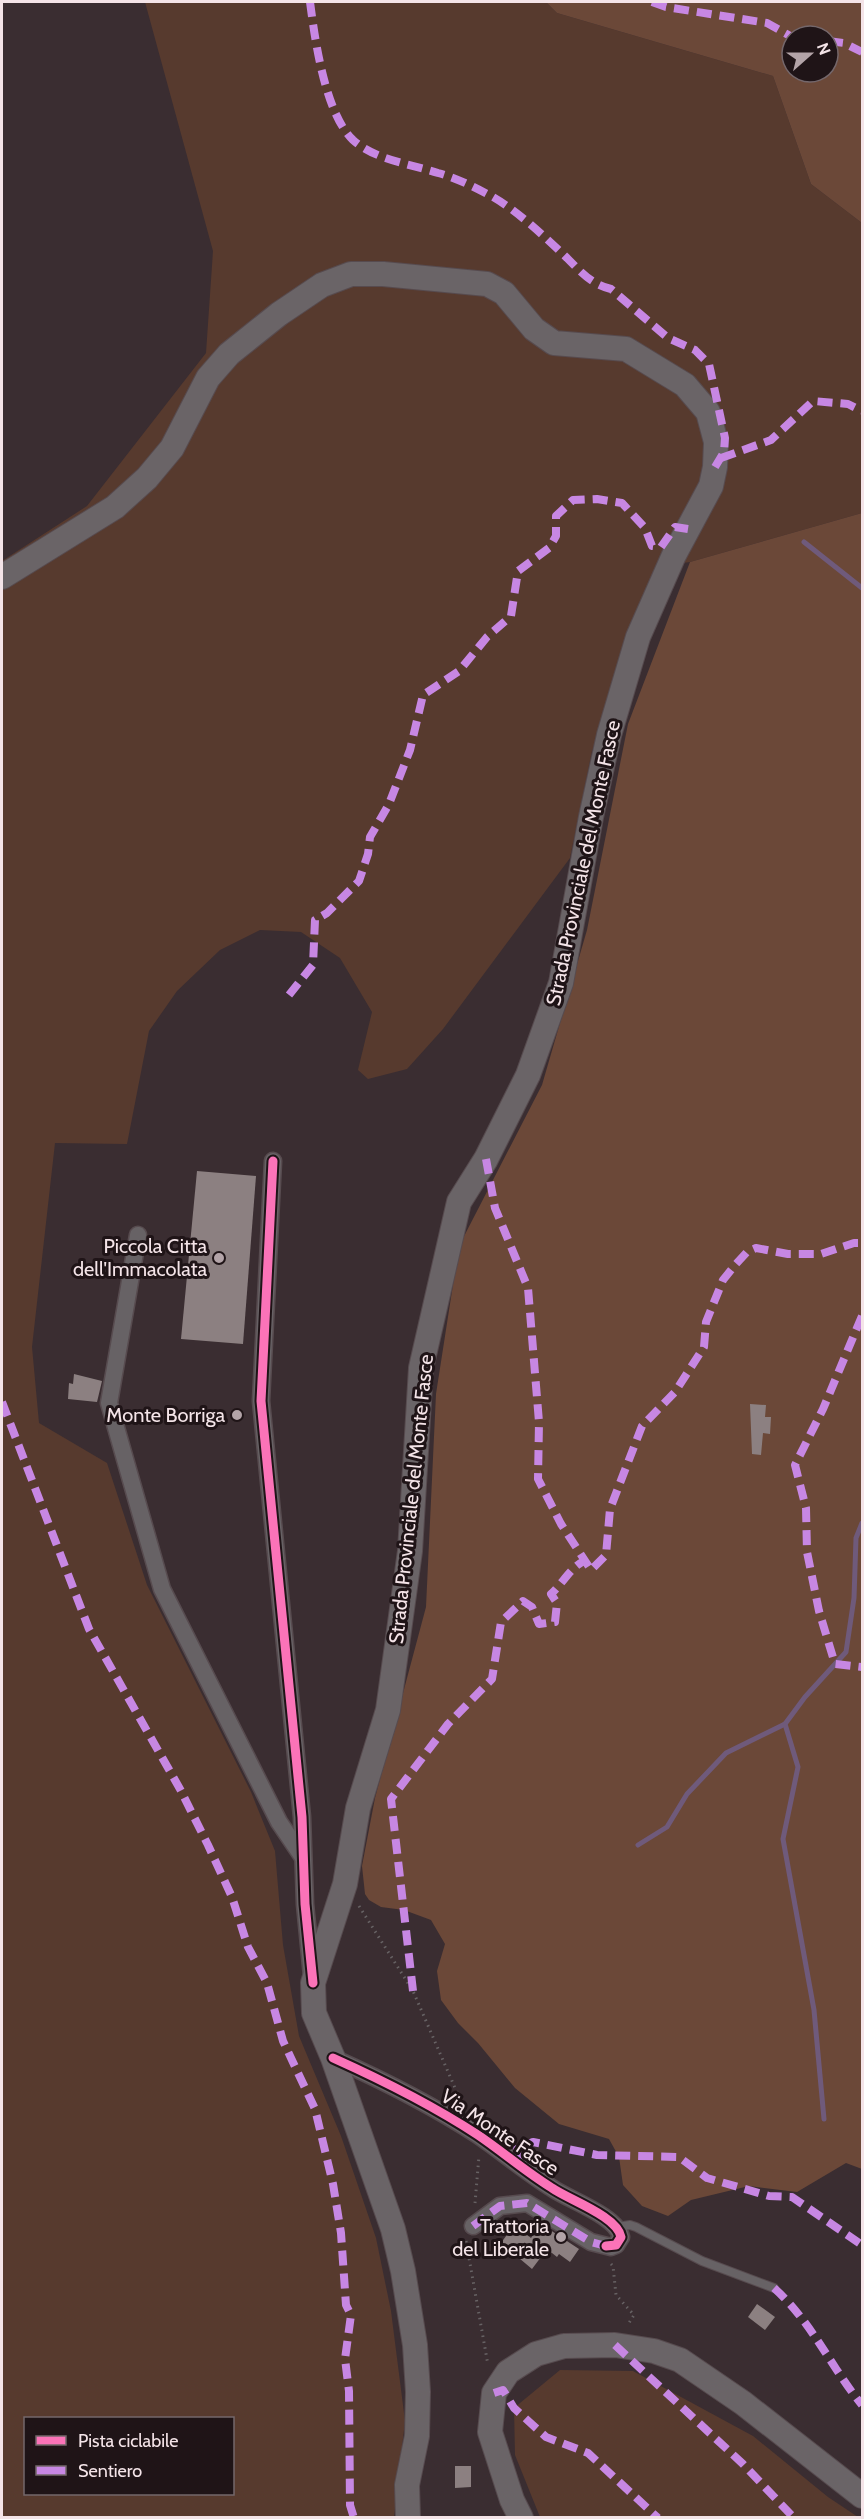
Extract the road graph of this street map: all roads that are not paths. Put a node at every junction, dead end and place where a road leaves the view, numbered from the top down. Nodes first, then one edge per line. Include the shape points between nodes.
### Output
1 (2, 577) edge
2 (273, 1161) dead end
3 (138, 1235) dead end
4 (302, 1856) junction
5 (313, 1983) junction
6 (333, 2058) junction
7 (473, 2226) dead end
8 (617, 2227) junction
9 (774, 2288) dead end
10 (862, 2496) edge
11 (408, 2517) edge
12 (521, 2517) edge

1 - 5 main road, Strada Provinciale del Monte Fasce via 115,507 172,448 208,378 229,354 322,285 351,274 487,284 504,293 534,329 554,342 626,349 685,385 708,412 716,442 711,486 674,555 638,637 609,735 561,983 528,1075 486,1160 459,1202 421,1368 410,1551 388,1710 358,1808 345,1884
2 - 4 street via 261,1401 302,1817
3 - 4 street via 109,1403 162,1589 279,1822
4 - 5 street
5 - 6 main road, Strada Provinciale del Monte Fasce via 314,2013
6 - 8 street, Via Monte Fasce via 475,2133 551,2188
6 - 11 main road, Strada Provinciale del Monte Fasce via 393,2229 403,2271 418,2392 417,2436 407,2485
7 - 8 street via 500,2206 527,2203 598,2244 616,2245 621,2237
8 - 9 lane via 636,2227 702,2260
10 - 12 main road via 743,2403 680,2360 615,2345 564,2346 536,2354 508,2372 494,2393 490,2432

